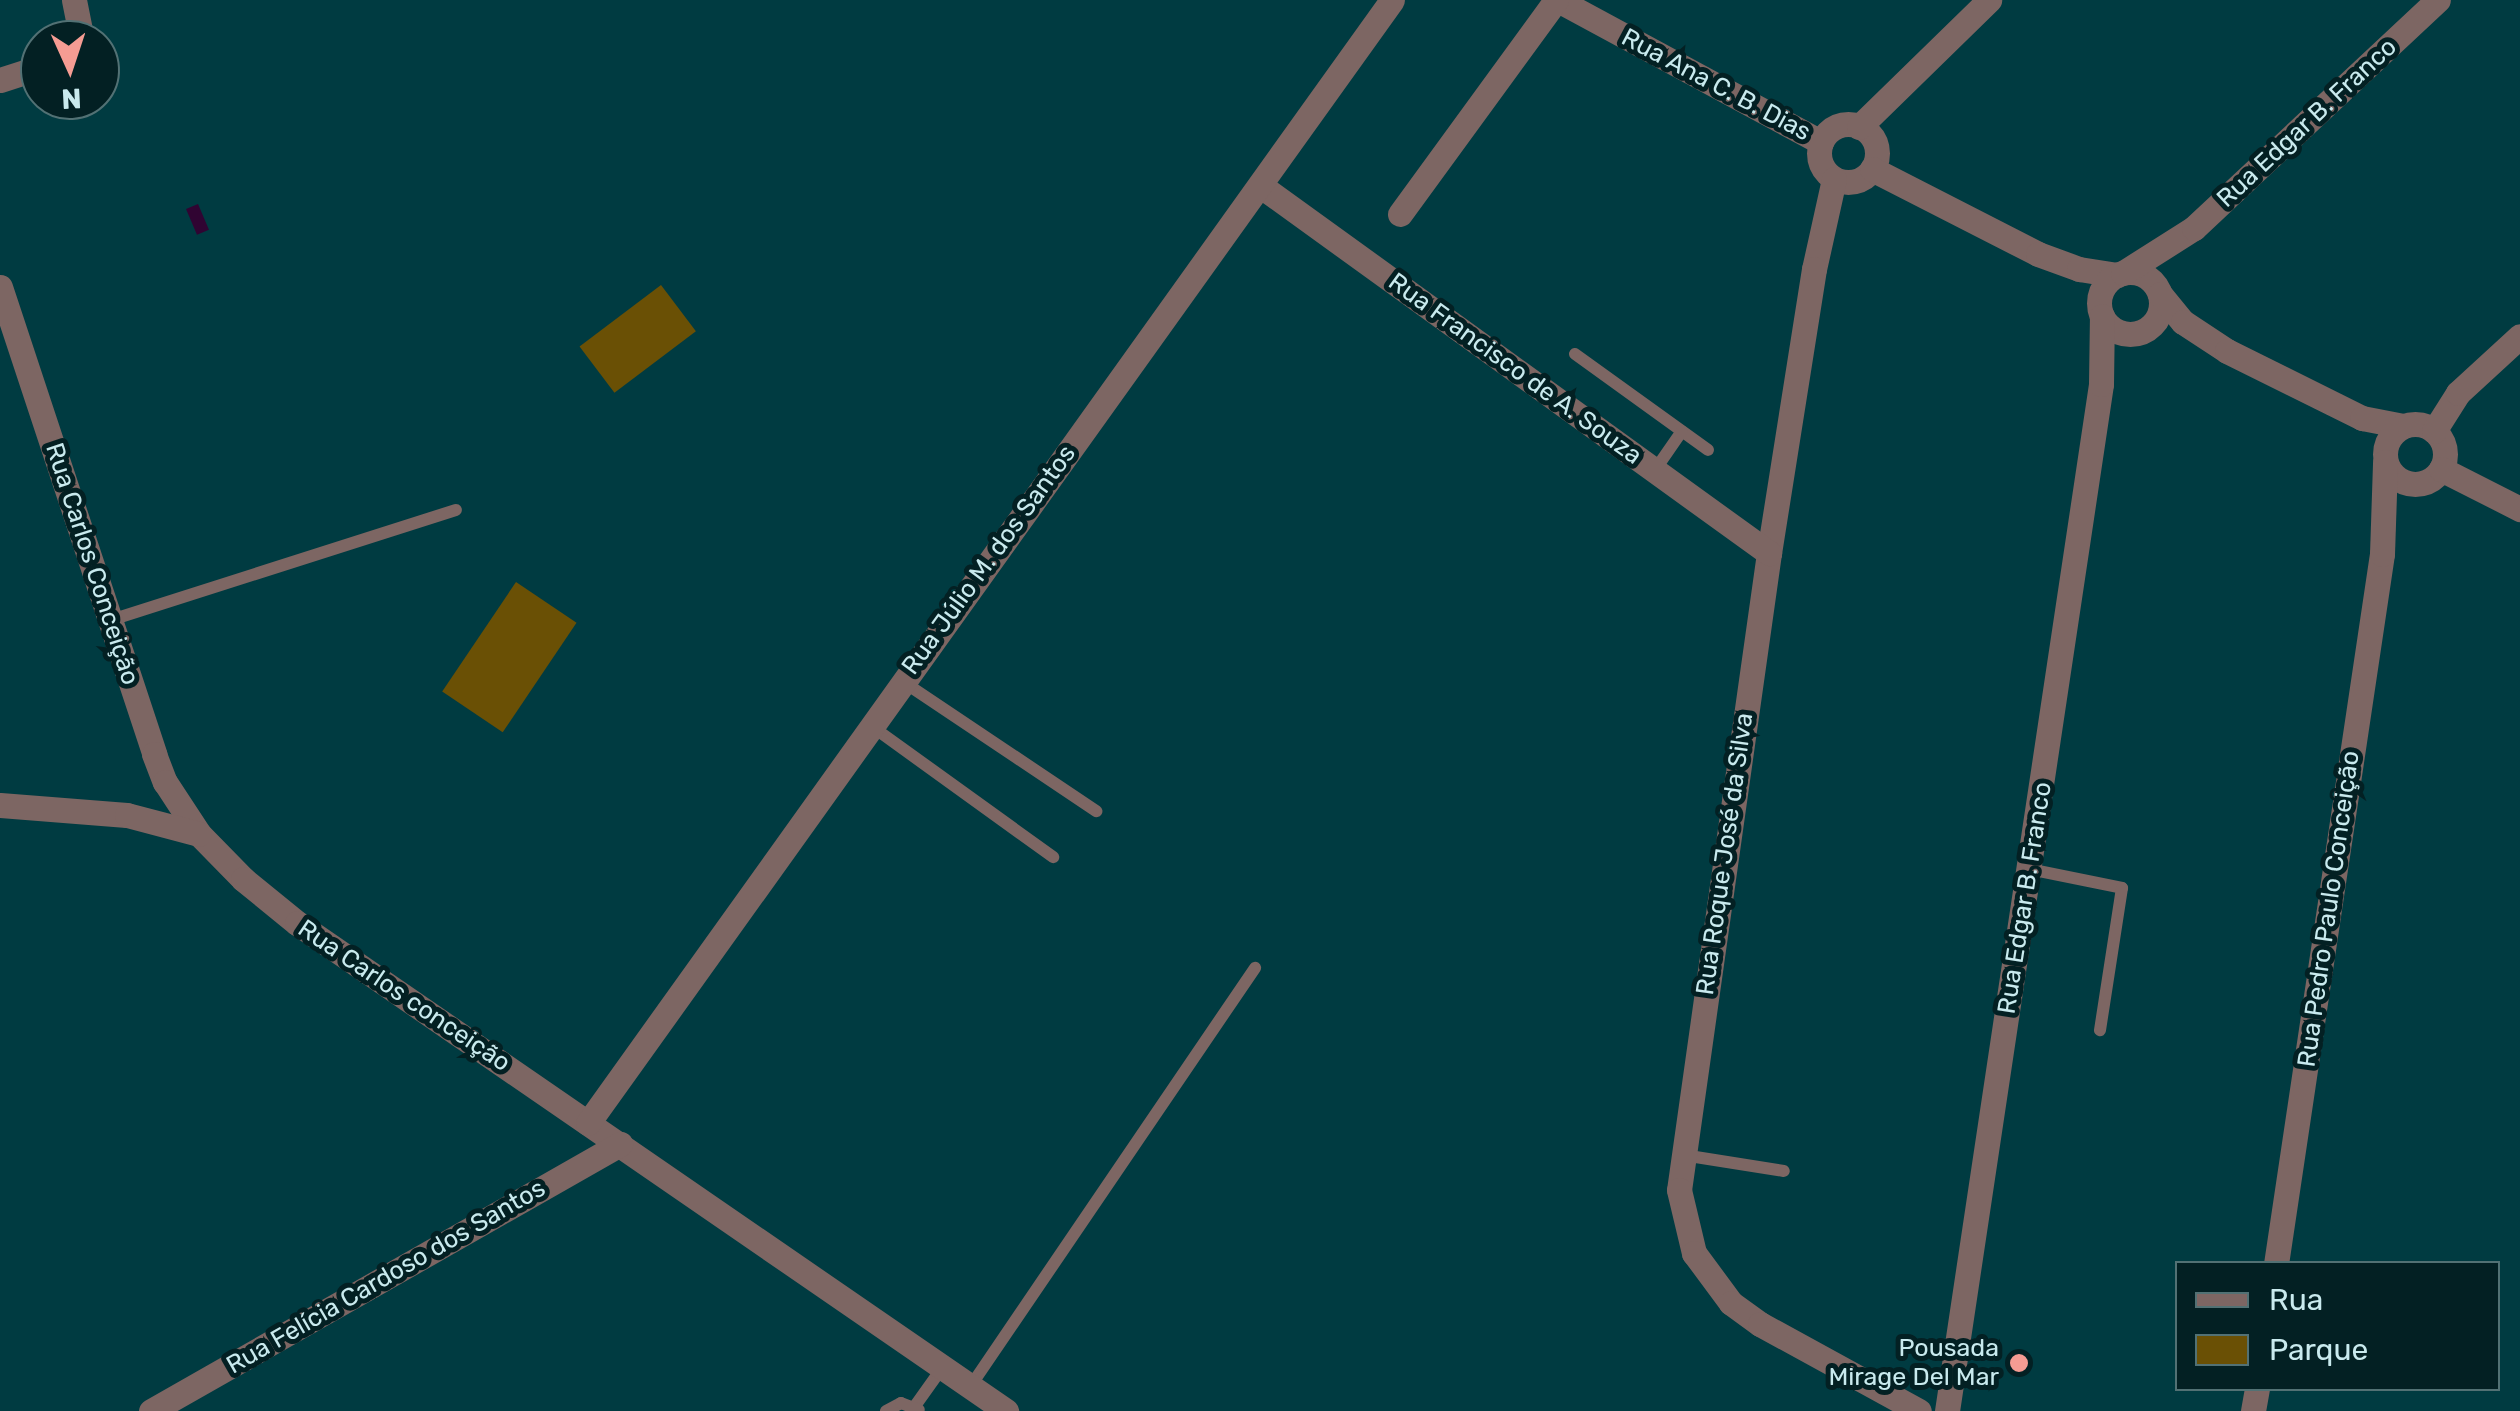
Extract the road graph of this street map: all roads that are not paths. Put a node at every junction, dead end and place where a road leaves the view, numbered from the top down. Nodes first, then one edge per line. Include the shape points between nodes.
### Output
1 (1392, 0) edge
2 (1557, 0) edge
3 (1989, 0) edge
4 (2438, 0) edge
5 (1859, 127) junction
6 (1821, 142) junction
7 (1872, 169) junction
8 (1834, 179) junction
9 (1261, 186) junction
10 (1400, 214) dead end
11 (2038, 254) junction
12 (2121, 274) junction
13 (0, 287) edge
14 (2160, 294) junction
15 (2101, 313) junction
16 (2140, 332) junction
17 (2520, 336) edge
18 (2227, 351) junction
19 (1575, 354) dead end
20 (2101, 384) junction
21 (2311, 394) junction
22 (2403, 426) junction
23 (1682, 431) junction
24 (2434, 431) junction
25 (1708, 450) dead end
26 (2385, 460) junction
27 (1655, 470) junction
28 (2431, 477) junction
29 (2520, 509) edge
30 (456, 510) dead end
31 (1770, 553) junction
32 (2382, 554) junction
33 (110, 620) junction
34 (902, 681) junction
35 (870, 725) junction
36 (165, 782) junction
37 (0, 805) edge
38 (1096, 811) dead end
39 (127, 816) junction
40 (199, 834) junction
41 (1053, 857) dead end
42 (2029, 869) junction
43 (1255, 968) dead end
44 (2100, 1030) dead end
45 (588, 1122) junction
46 (620, 1144) junction
47 (1681, 1155) junction
48 (1784, 1171) dead end
49 (2276, 1261) edge
50 (942, 1368) junction
51 (970, 1387) junction
52 (917, 1409) edge
53 (151, 1411) edge
54 (886, 1411) edge
55 (1006, 1411) edge
56 (1919, 1411) edge
57 (1948, 1411) edge

1 - 9 street, Rua Júlio M. dos Santos
2 - 6 street, Rua Ana C. B. Dias
2 - 10 street
3 - 5 street
4 - 12 street, Rua Edgar B. Franco via 2194,228
5 - 6 street via 1833,128
5 - 7 street via 1877,150
6 - 8 street via 1822,167
7 - 8 street via 1855,182
7 - 11 street
8 - 31 street, Rua Roque José da Silva
9 - 27 street, Rua Francisco de A. Souza
9 - 34 street, Rua Júlio M. dos Santos
11 - 12 street
11 - 15 street
12 - 14 street via 2146,276
12 - 15 street via 2101,293
13 - 33 street, Rua Carlos Conceição
14 - 16 street via 2161,309
14 - 18 street via 2183,322
15 - 16 street via 2117,331
15 - 20 street, Rua Edgar B. Franco
16 - 18 street via 2177,333
16 - 20 street, Rua Edgar B. Franco
17 - 24 street via 2458,394
18 - 21 street
19 - 23 lane
20 - 42 street, Rua Edgar B. Franco
21 - 22 street via 2362,418
21 - 26 street
22 - 24 street
22 - 26 street via 2388,438
23 - 25 lane
23 - 27 lane
24 - 28 street via 2445,449
26 - 28 street via 2399,480
26 - 32 street, Rua Pedro Paulo Conceição
27 - 31 street, Rua Francisco de A. Souza
28 - 29 street
28 - 32 street, Rua Pedro Paulo Conceição via 2398,513
30 - 33 lane
31 - 47 street, Rua Roque José da Silva
32 - 49 street, Rua Pedro Paulo Conceição
33 - 36 street, Rua Carlos Conceição
34 - 35 street, Rua Júlio M. dos Santos
34 - 38 lane
35 - 41 lane
35 - 45 street, Rua Júlio M. dos Santos
36 - 39 street
36 - 40 street, Rua Carlos Conceição
37 - 39 street
39 - 40 street
40 - 45 street, Rua Carlos conceição via 297,922
42 - 44 lane via 2122,888
42 - 57 street, Rua Edgar B. Franco
43 - 51 lane
45 - 46 street, Rua Carlos conceição
46 - 50 street, Rua Carlos conceição
46 - 53 street, Rua Felícia Cardoso dos Santos
47 - 48 lane
47 - 56 street, Rua Roque José da Silva via 1684,1224 1694,1252 1732,1302
50 - 51 street, Rua Carlos conceição
50 - 52 lane
51 - 55 street, Rua Carlos conceição
52 - 54 lane via 900,1403

